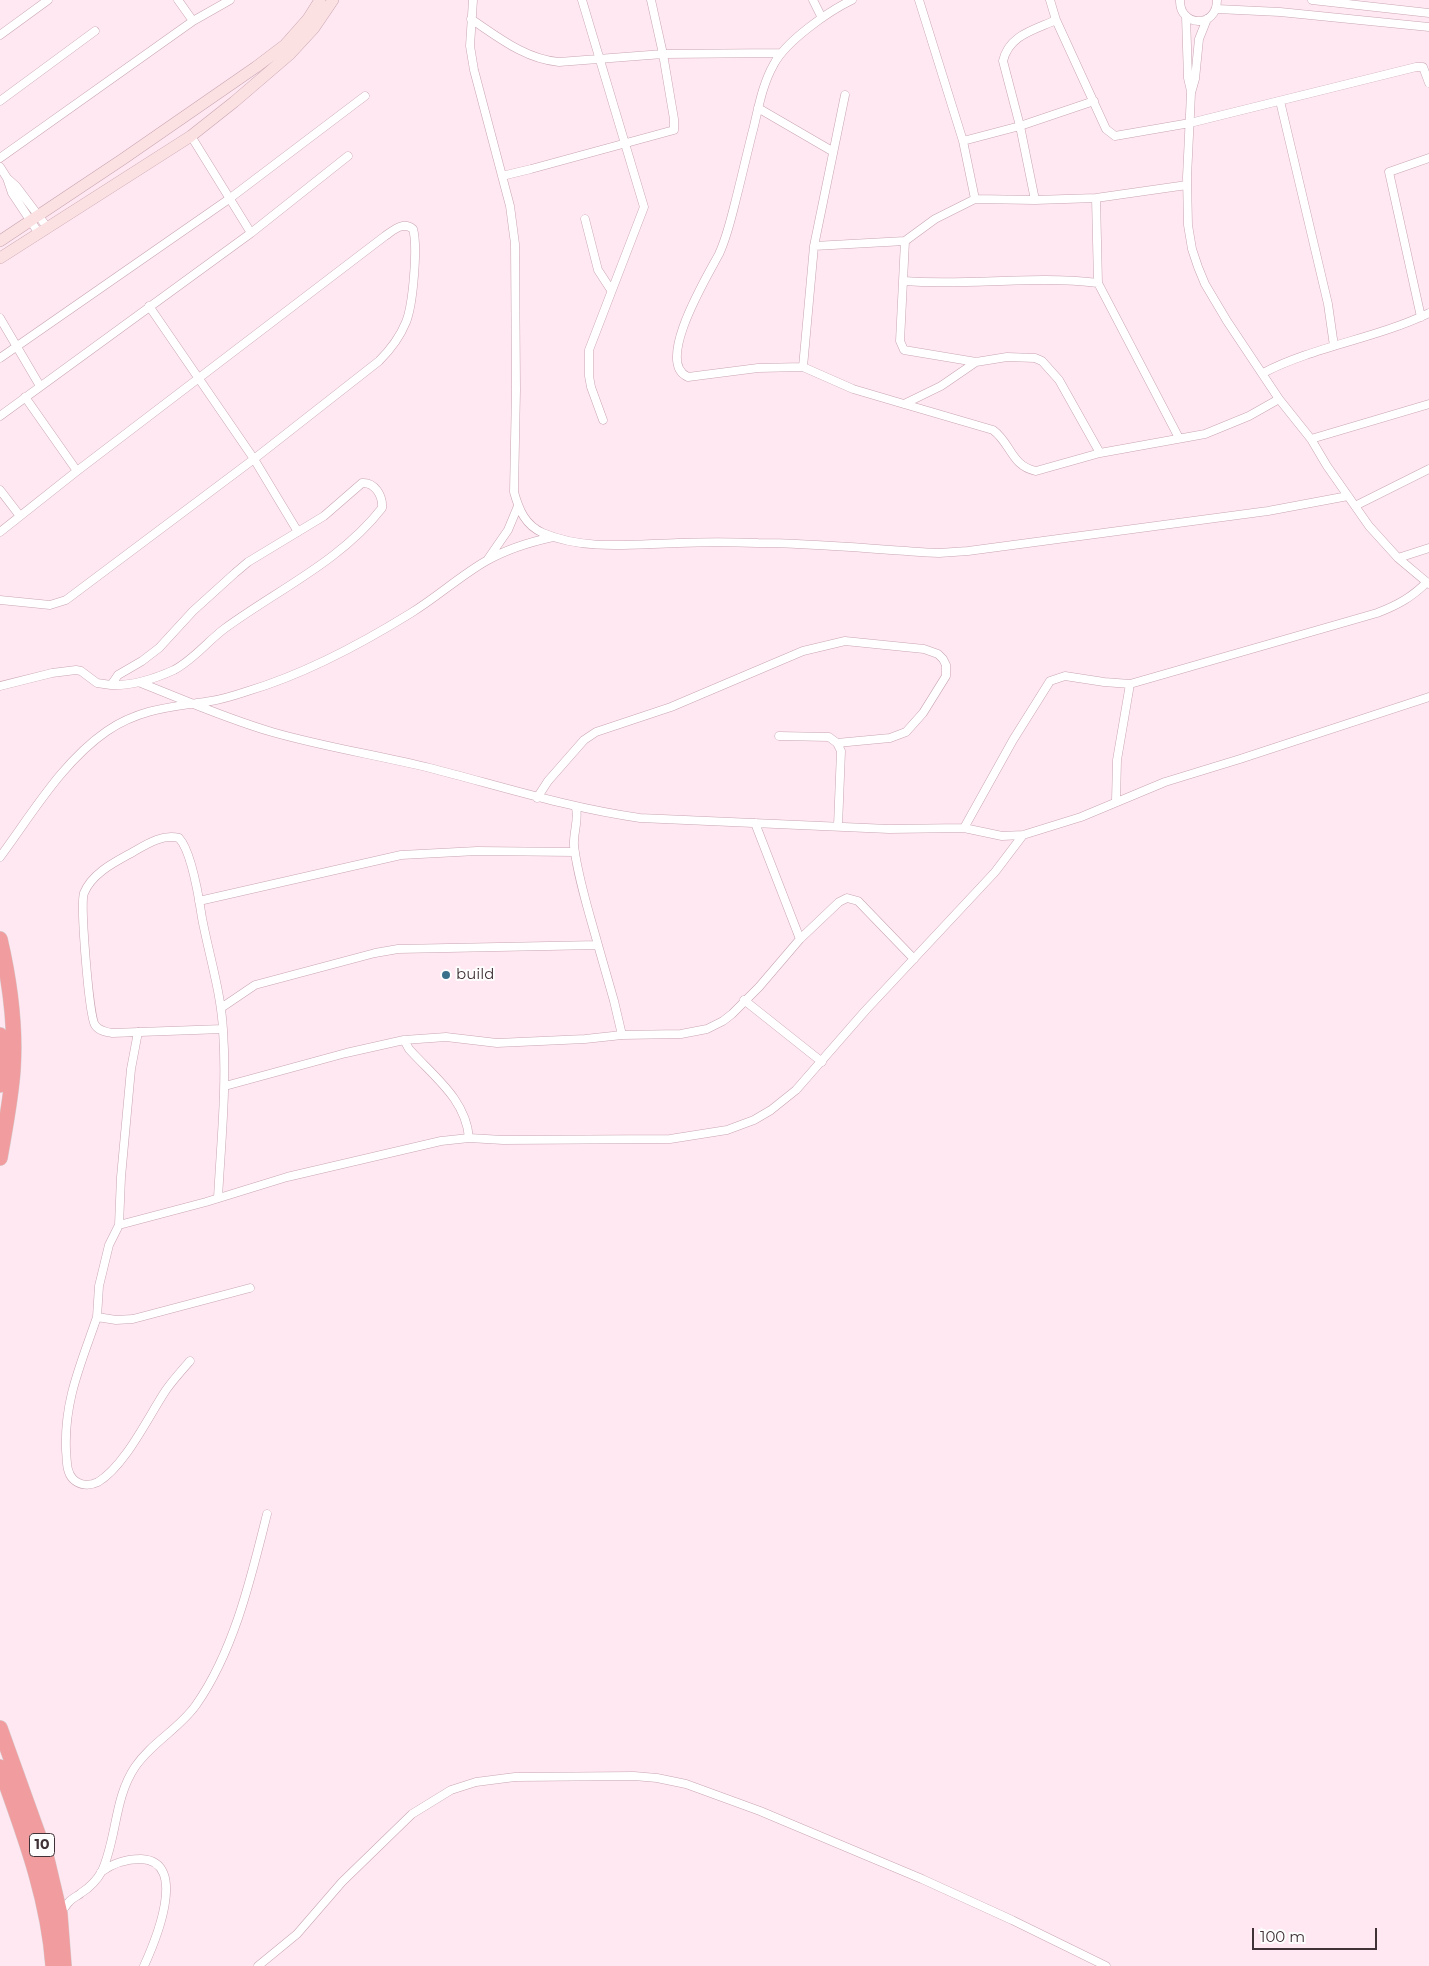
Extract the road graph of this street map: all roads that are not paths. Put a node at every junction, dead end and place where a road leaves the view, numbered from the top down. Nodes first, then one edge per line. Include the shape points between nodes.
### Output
1 (48, 0) edge
2 (178, 0) edge
3 (230, 0) edge
4 (320, 0) edge
5 (333, 0) edge
6 (473, 0) edge
7 (582, 0) edge
8 (651, 0) edge
9 (813, 0) edge
10 (852, 0) edge
11 (919, 0) edge
12 (1050, 0) edge
13 (1180, 0) edge
14 (1217, 0) edge
15 (1312, 0) edge
16 (1354, 3) edge
17 (1217, 9) junction
18 (1429, 13) edge
19 (1186, 16) junction
20 (822, 18) junction
21 (471, 19) junction
22 (1356, 19) junction
23 (1056, 20) junction
24 (1207, 20) junction
25 (193, 21) junction
26 (1429, 27) edge
27 (95, 31) dead end
28 (0, 35) edge
29 (781, 53) junction
30 (664, 54) junction
31 (600, 59) junction
32 (1429, 83) edge
33 (1192, 93) junction
34 (845, 95) dead end
35 (365, 96) dead end
36 (0, 101) edge
37 (1094, 101) junction
38 (1280, 101) junction
39 (758, 108) junction
40 (1190, 123) junction
41 (1020, 126) junction
42 (191, 136) junction
43 (963, 141) junction
44 (626, 144) junction
45 (832, 151) junction
46 (348, 156) dead end
47 (0, 158) edge
48 (1429, 158) edge
49 (0, 167) edge
50 (502, 176) junction
51 (1188, 185) junction
52 (1096, 198) junction
53 (229, 199) junction
54 (975, 199) junction
55 (1035, 200) junction
56 (34, 217) junction
57 (585, 219) dead end
58 (42, 230) junction
59 (251, 233) junction
60 (0, 241) edge
61 (905, 241) junction
62 (814, 246) junction
63 (0, 258) edge
64 (904, 281) junction
65 (1098, 283) junction
66 (611, 290) junction
67 (150, 306) junction
68 (1429, 313) edge
69 (1421, 317) junction
70 (0, 318) edge
71 (1334, 346) junction
72 (17, 347) junction
73 (0, 358) edge
74 (976, 362) junction
75 (802, 367) junction
76 (1263, 373) junction
77 (199, 379) junction
78 (40, 386) junction
79 (25, 397) junction
80 (1279, 399) junction
81 (904, 404) junction
82 (1429, 404) edge
83 (0, 416) edge
84 (603, 420) dead end
85 (1179, 438) junction
86 (1311, 439) junction
87 (1100, 453) junction
88 (254, 459) junction
89 (1429, 469) edge
90 (76, 471) junction
91 (0, 490) edge
92 (1348, 496) junction
93 (518, 506) junction
94 (1355, 506) junction
95 (20, 516) junction
96 (0, 532) edge
97 (298, 532) junction
98 (554, 537) junction
99 (1429, 548) edge
100 (1398, 558) junction
101 (485, 562) junction
102 (1428, 583) edge
103 (0, 600) edge
104 (141, 682) junction
105 (1130, 684) junction
106 (111, 685) junction
107 (0, 686) edge
108 (1429, 697) edge
109 (191, 703) junction
110 (779, 736) dead end
111 (837, 743) junction
112 (537, 798) junction
113 (1116, 801) junction
114 (576, 808) junction
115 (755, 822) junction
116 (838, 826) junction
117 (964, 828) junction
118 (1023, 835) junction
119 (575, 852) junction
120 (0, 857) edge
121 (200, 901) junction
122 (0, 939) edge
123 (800, 939) junction
124 (598, 945) junction
125 (914, 959) junction
126 (744, 1000) junction
127 (221, 1008) junction
128 (223, 1029) junction
129 (138, 1032) junction
130 (0, 1035) edge
131 (622, 1035) junction
132 (404, 1040) junction
133 (822, 1062) junction
134 (0, 1085) edge
135 (225, 1086) junction
136 (469, 1138) junction
137 (0, 1158) edge
138 (218, 1198) junction
139 (119, 1225) junction
140 (250, 1288) dead end
141 (97, 1317) junction
142 (190, 1360) dead end
143 (267, 1514) dead end
144 (0, 1728) edge
145 (0, 1767) edge
146 (101, 1872) junction
147 (60, 1914) junction
148 (53, 1966) edge
149 (64, 1966) edge
150 (144, 1966) edge
151 (258, 1966) edge
152 (1106, 1966) edge

1 - 28 street
2 - 25 street
3 - 25 street
4 - 56 street via 285,45 131,154
5 - 42 street via 314,28 290,54
6 - 21 street
7 - 31 street
8 - 30 street
9 - 20 street
10 - 20 street
11 - 43 street
12 - 23 street
13 - 19 street via 1181,10
14 - 17 street
15 - 16 street
16 - 18 street
16 - 22 street
17 - 22 street
17 - 24 street
19 - 24 street
19 - 33 street via 1188,78
20 - 29 street
21 - 31 street via 533,57 559,62
21 - 50 street via 470,46 474,70
22 - 26 street
23 - 37 street
23 - 41 street via 1011,42 1005,51 1003,60
24 - 33 street via 1199,39
25 - 47 street
27 - 36 street
29 - 30 street
29 - 39 street via 767,79
30 - 31 street
30 - 44 street via 674,130
31 - 44 street
32 - 38 street via 1423,67 1416,67
33 - 40 street
34 - 45 street
35 - 53 street
37 - 40 street via 1106,129 1114,136
37 - 41 street
38 - 40 street
38 - 71 street via 1328,304
39 - 45 street
39 - 75 street via 727,234 684,324 676,364 682,374 688,376
40 - 51 street
41 - 43 street
41 - 55 street
42 - 53 street
42 - 58 street
43 - 54 street
44 - 50 street
44 - 66 street via 644,207
45 - 62 street
46 - 59 street
48 - 69 street via 1389,172
49 - 56 street via 12,192
50 - 93 street via 515,244 514,492
51 - 52 street
51 - 76 street via 1188,225 1198,267 1227,321
52 - 55 street
52 - 65 street
53 - 59 street
53 - 72 street
54 - 55 street
54 - 61 street via 935,219
56 - 58 street
56 - 60 street
57 - 66 street via 600,275
58 - 63 street
59 - 67 street
61 - 62 street
61 - 64 street
62 - 75 street
64 - 65 street
64 - 74 street via 900,341 904,350
65 - 85 street
66 - 84 street via 589,350 588,363 592,393
67 - 77 street
67 - 78 street
68 - 69 street
69 - 71 street
70 - 72 street
71 - 76 street via 1290,360
72 - 73 street
72 - 78 street
74 - 81 street via 941,386
74 - 87 street via 1007,357 1042,361 1059,380
75 - 81 street via 853,389
76 - 80 street
77 - 88 street
77 - 88 street via 395,229 407,226 413,229 410,308 396,342 379,361
77 - 90 street
78 - 79 street
79 - 83 street
79 - 90 street
80 - 85 street via 1249,416 1205,434
80 - 86 street
81 - 87 street via 993,430 1027,469 1036,471
82 - 86 street
85 - 87 street
86 - 92 street
88 - 97 street
88 - 103 street via 66,600 50,605
89 - 94 street
90 - 95 street
91 - 95 street
92 - 94 street
92 - 98 street via 1258,512 939,553 759,543 604,546
93 - 98 street via 530,526
93 - 101 street via 508,530
94 - 100 street
95 - 96 street
97 - 104 street via 324,516 362,483 370,484 383,504 332,556 223,630 181,666
97 - 106 street via 248,562 193,611 159,648 118,675
98 - 101 street via 518,547
99 - 100 street
100 - 102 street
101 - 109 street via 412,613 319,662 250,691
102 - 105 street via 1397,606
104 - 106 street
104 - 109 street
105 - 113 street via 1117,760
105 - 117 street via 1065,676 1050,681
106 - 107 street via 97,683 76,670
108 - 113 street via 1165,782
109 - 112 street via 270,732 437,770
109 - 120 street via 159,708 133,717 86,747 67,767
110 - 111 street via 829,737
111 - 112 street via 890,738 906,732 923,713 946,676 943,659 924,649 845,641 803,651 671,707 596,732 584,740
111 - 116 street via 840,751
112 - 114 street
113 - 118 street via 1081,817
114 - 115 street via 640,818
114 - 119 street
115 - 116 street
115 - 123 street
116 - 117 street via 889,830
117 - 118 street via 1002,836
118 - 125 street via 995,872
119 - 121 street via 477,851 401,855
119 - 124 street
121 - 127 street
121 - 129 street via 184,843 173,837 156,841 113,863 86,888 82,915 94,1024 104,1032
122 - 137 highway via 8,976 14,1035 11,1092
123 - 125 street via 839,902 854,899 868,909
123 - 126 street
124 - 127 street via 398,949 255,985
124 - 131 street
125 - 133 street
126 - 131 street via 723,1021 707,1029 680,1034
126 - 133 street
127 - 128 street
128 - 129 street
128 - 135 street
129 - 139 street via 131,1069
130 - 134 highway
131 - 132 street via 497,1043 446,1037
132 - 135 street
132 - 136 street via 455,1099 466,1122
133 - 136 street via 772,1110 727,1130 670,1139
135 - 138 street
136 - 138 street via 410,1147
138 - 139 street
139 - 141 street via 109,1245 99,1286
140 - 141 street via 133,1319
141 - 142 street via 68,1403 65,1428 68,1471 76,1482 91,1484 105,1476 122,1458
143 - 146 street via 250,1579 222,1658 195,1706 134,1768 120,1802
144 - 147 highway, 10 via 47,1859
145 - 148 highway, 10 via 44,1900
146 - 147 street via 92,1885 69,1901
146 - 150 street via 133,1859 150,1861 162,1870 165,1881 163,1914
147 - 149 highway, 10
151 - 152 street via 297,1934 342,1882 412,1814 451,1790 476,1782 508,1778 634,1776 686,1784 760,1811 922,1879

